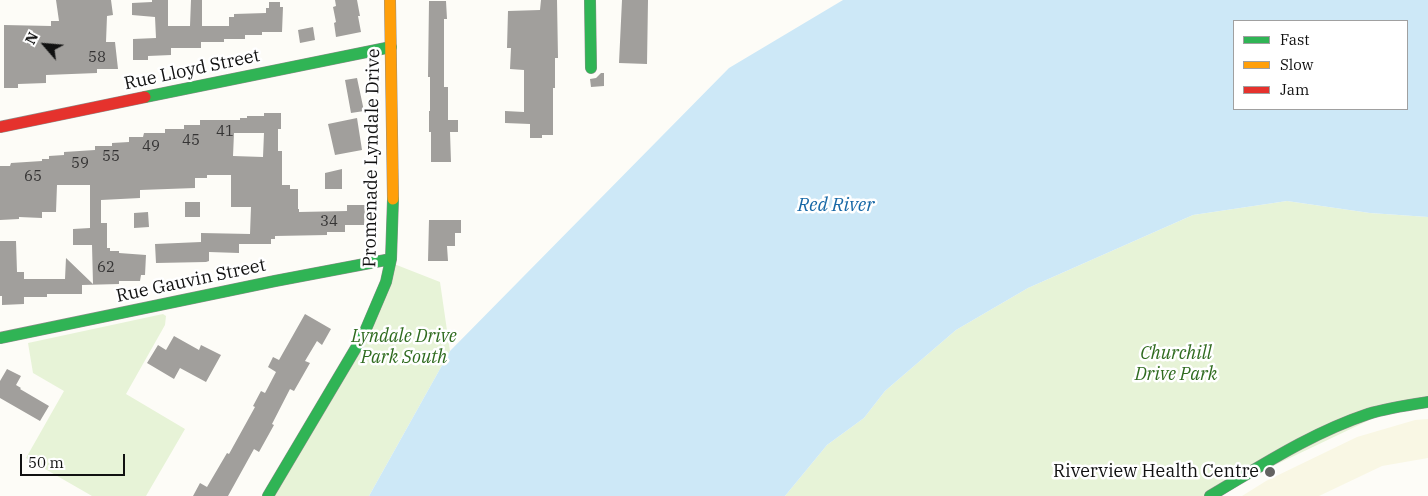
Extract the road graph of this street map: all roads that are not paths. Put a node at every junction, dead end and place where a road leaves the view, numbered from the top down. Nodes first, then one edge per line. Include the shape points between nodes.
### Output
1 (390, 0) edge
2 (590, 0) edge
3 (391, 47) junction
4 (591, 68) dead end
5 (0, 127) edge
6 (390, 259) junction
7 (0, 338) edge
8 (1428, 402) edge
9 (268, 496) edge
10 (1210, 496) edge

1 - 3 street, Promenade Lyndale Drive
2 - 4 street
3 - 5 street, Rue Lloyd Street
3 - 6 street, Promenade Lyndale Drive
6 - 7 street, Rue Gauvin Street
6 - 9 street, Promenade Lyndale Drive via 386,282 363,336
8 - 10 street via 1403,404 1345,421 1290,448

